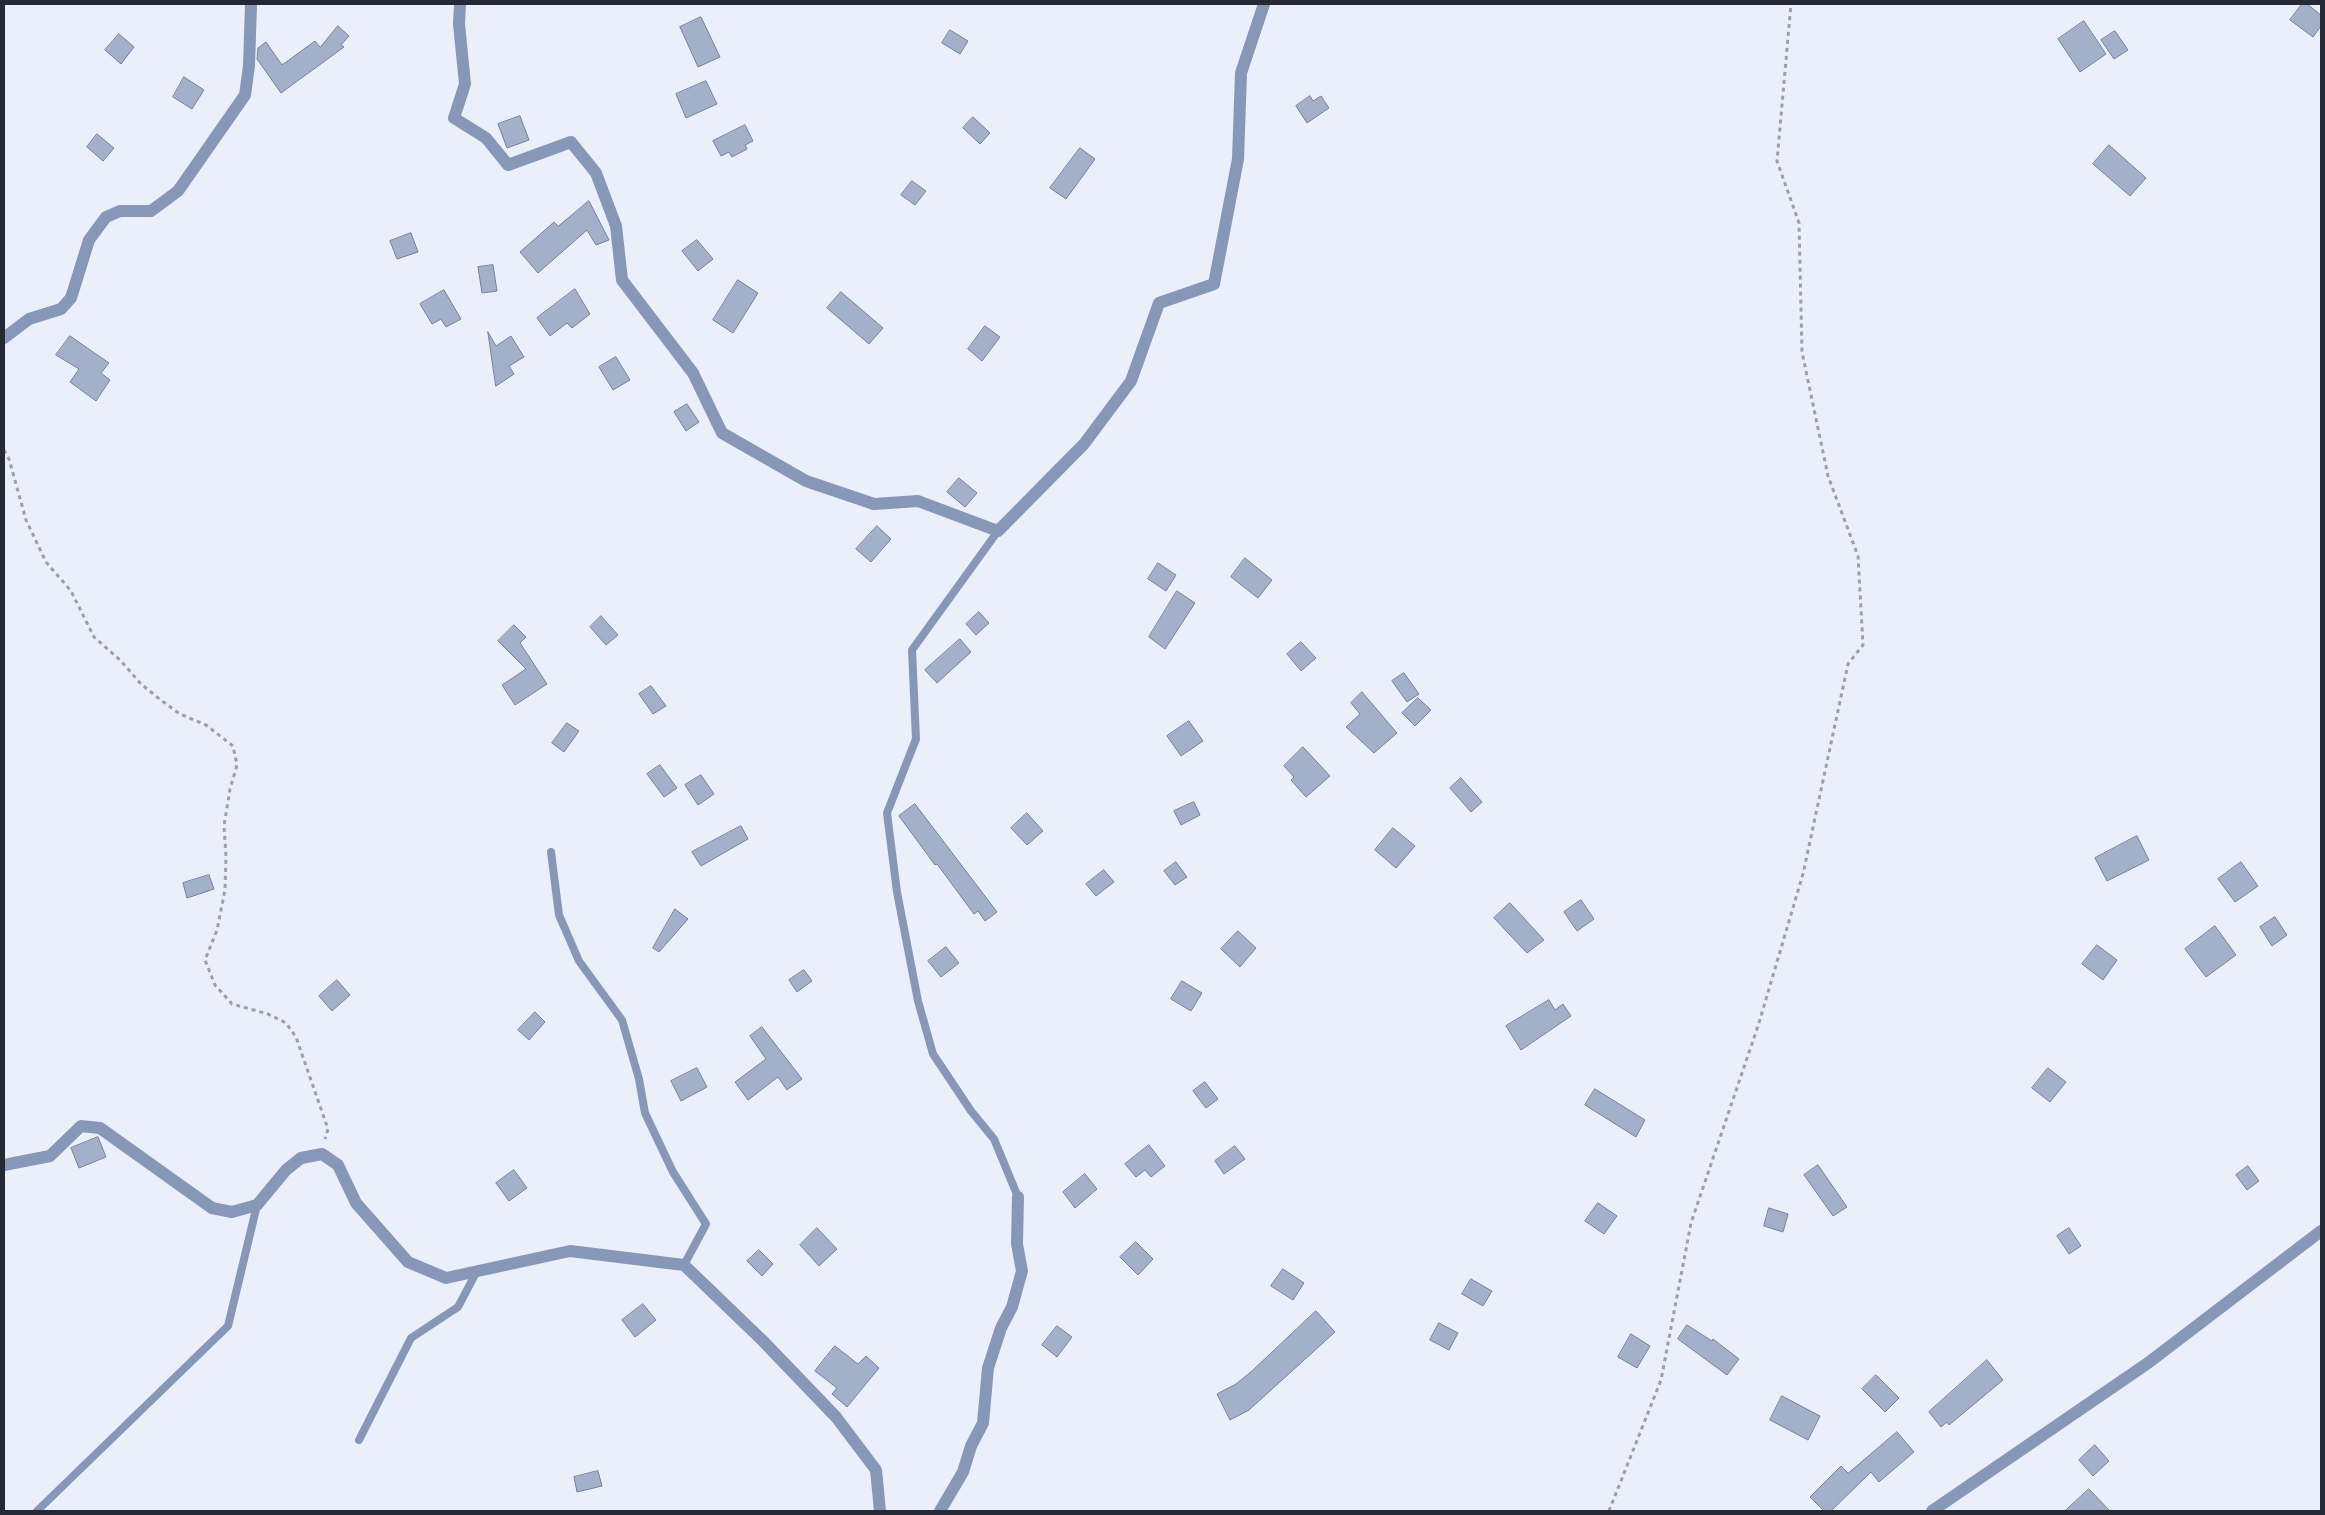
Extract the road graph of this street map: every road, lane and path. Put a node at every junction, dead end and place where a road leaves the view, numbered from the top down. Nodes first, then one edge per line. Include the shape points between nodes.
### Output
1 (251, 4) edge
2 (460, 4) edge
3 (1264, 4) edge
4 (1792, 4) edge
5 (4, 338) edge
6 (4, 450) edge
7 (998, 531) junction
8 (551, 852) dead end
9 (322, 1154) junction
10 (4, 1165) edge
11 (1018, 1197) joint
12 (257, 1205) junction
13 (2321, 1231) edge
14 (684, 1265) junction
15 (477, 1271) junction
16 (359, 1440) dead end
17 (37, 1511) edge
18 (880, 1511) edge
19 (940, 1511) edge
20 (1609, 1511) edge
21 (1932, 1511) edge

1 - 5 street via 245,95 178,191 151,211 120,211 106,217 89,240 71,298 61,310 29,319
2 - 7 street via 465,84 454,118 486,138 508,165 571,142 596,173 616,226 622,280 693,373 722,433 806,482 874,504 918,502
3 - 7 street via 1241,73 1238,159 1214,284 1159,303 1132,381 1084,444
4 - 20 path via 1777,161 1799,223 1802,352 1828,476 1858,556 1863,645 1848,664 1803,874 1758,1026 1691,1223 1661,1380
6 - 9 path via 30,528 46,562 71,591 94,637 162,701 180,714 206,725 233,746 237,765 224,826 225,890 217,930 205,960 215,985 232,1004 268,1014 286,1023 296,1037 328,1129
7 - 11 lane via 912,650 916,739 887,813 897,892 918,1001 933,1054 994,1139
8 - 14 lane via 559,915 579,961 622,1020 645,1113 673,1172 706,1224
9 - 12 street via 302,1158 286,1170
9 - 15 street via 338,1165 356,1203 408,1262 446,1278
10 - 12 street via 50,1156 81,1126 100,1128 212,1208 232,1212
11 - 19 street via 1017,1244 1022,1271 988,1368 983,1423 963,1472
12 - 17 lane via 228,1326
13 - 21 street via 2148,1363
14 - 15 street via 570,1251
14 - 18 street via 836,1417 876,1470
15 - 16 lane via 458,1307 411,1338

